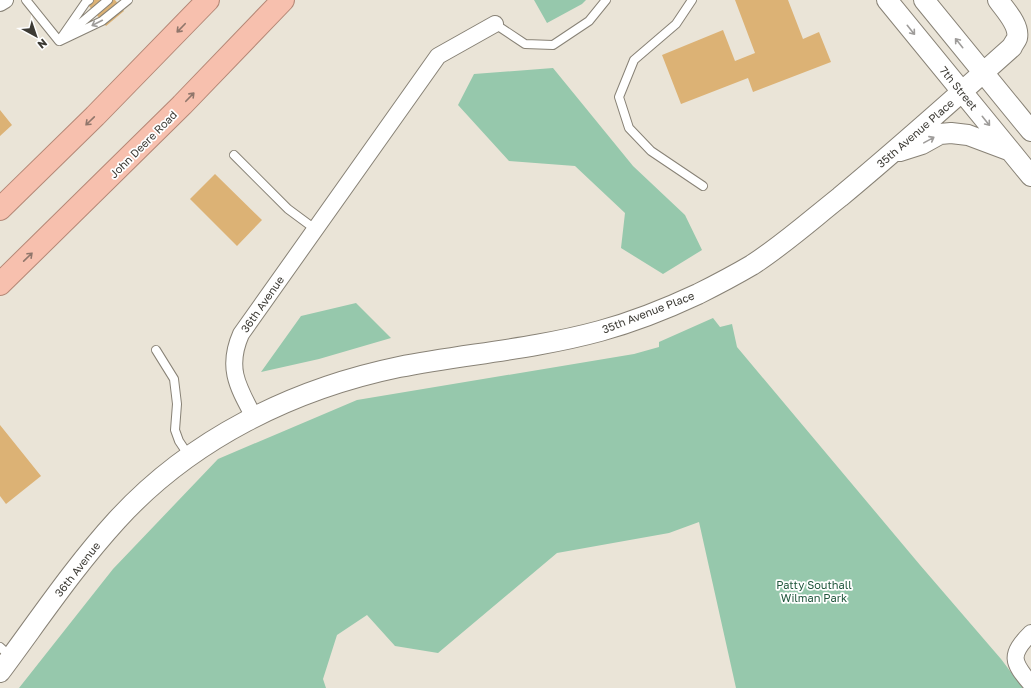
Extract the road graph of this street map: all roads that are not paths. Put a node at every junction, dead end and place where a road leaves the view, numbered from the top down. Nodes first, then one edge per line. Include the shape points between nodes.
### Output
1 (5, 0) edge
2 (26, 0) edge
3 (88, 0) edge
4 (108, 0) edge
5 (128, 0) edge
6 (208, 0) edge
7 (283, 0) edge
8 (606, 0) edge
9 (692, 0) edge
10 (887, 0) edge
11 (924, 0) edge
12 (998, 0) edge
13 (0, 3) edge
14 (494, 24) joint
15 (59, 41) junction
16 (984, 73) junction
17 (961, 91) junction
18 (1031, 131) edge
19 (1010, 151) junction
20 (893, 153) junction
21 (234, 155) dead end
22 (1031, 176) edge
23 (703, 186) dead end
24 (0, 209) edge
25 (315, 229) junction
26 (0, 284) edge
27 (156, 350) dead end
28 (254, 417) junction
29 (189, 457) junction
30 (1031, 633) edge
31 (4, 659) edge
32 (1031, 684) edge

1 - 13 street
2 - 15 lane
3 - 15 lane
4 - 15 lane
5 -> 15 lane via 102,22
6 -> 24 highway
26 -> 7 highway, John Deere Road via 177,110
8 - 14 lane via 589,21 553,45 525,44
9 - 23 lane via 676,24 634,60 619,97 629,128 651,151
10 -> 17 street, 7th Street
16 -> 11 street
12 - 16 street, 35th Avenue Place via 1013,21 1017,38 1012,47
14 - 25 street, 36th Avenue via 438,56
16 - 17 street, 35th Avenue Place
16 - 18 street
17 -> 19 street, 7th Street
17 - 20 street, 35th Avenue Place
20 -> 19 street via 922,144 940,134 951,133 968,135
19 - 22 street, 7th Street
20 - 28 street, 35th Avenue Place via 751,266 698,294 598,332 357,377 313,391
21 - 25 lane via 288,209
25 - 28 street, 36th Avenue via 241,334 237,344 234,355 235,376 238,388
27 - 29 lane via 174,378 177,404 175,430
28 - 29 street, 36th Avenue
29 - 31 street, 36th Avenue via 150,488 109,528
30 - 32 street via 1017,650 1015,660

